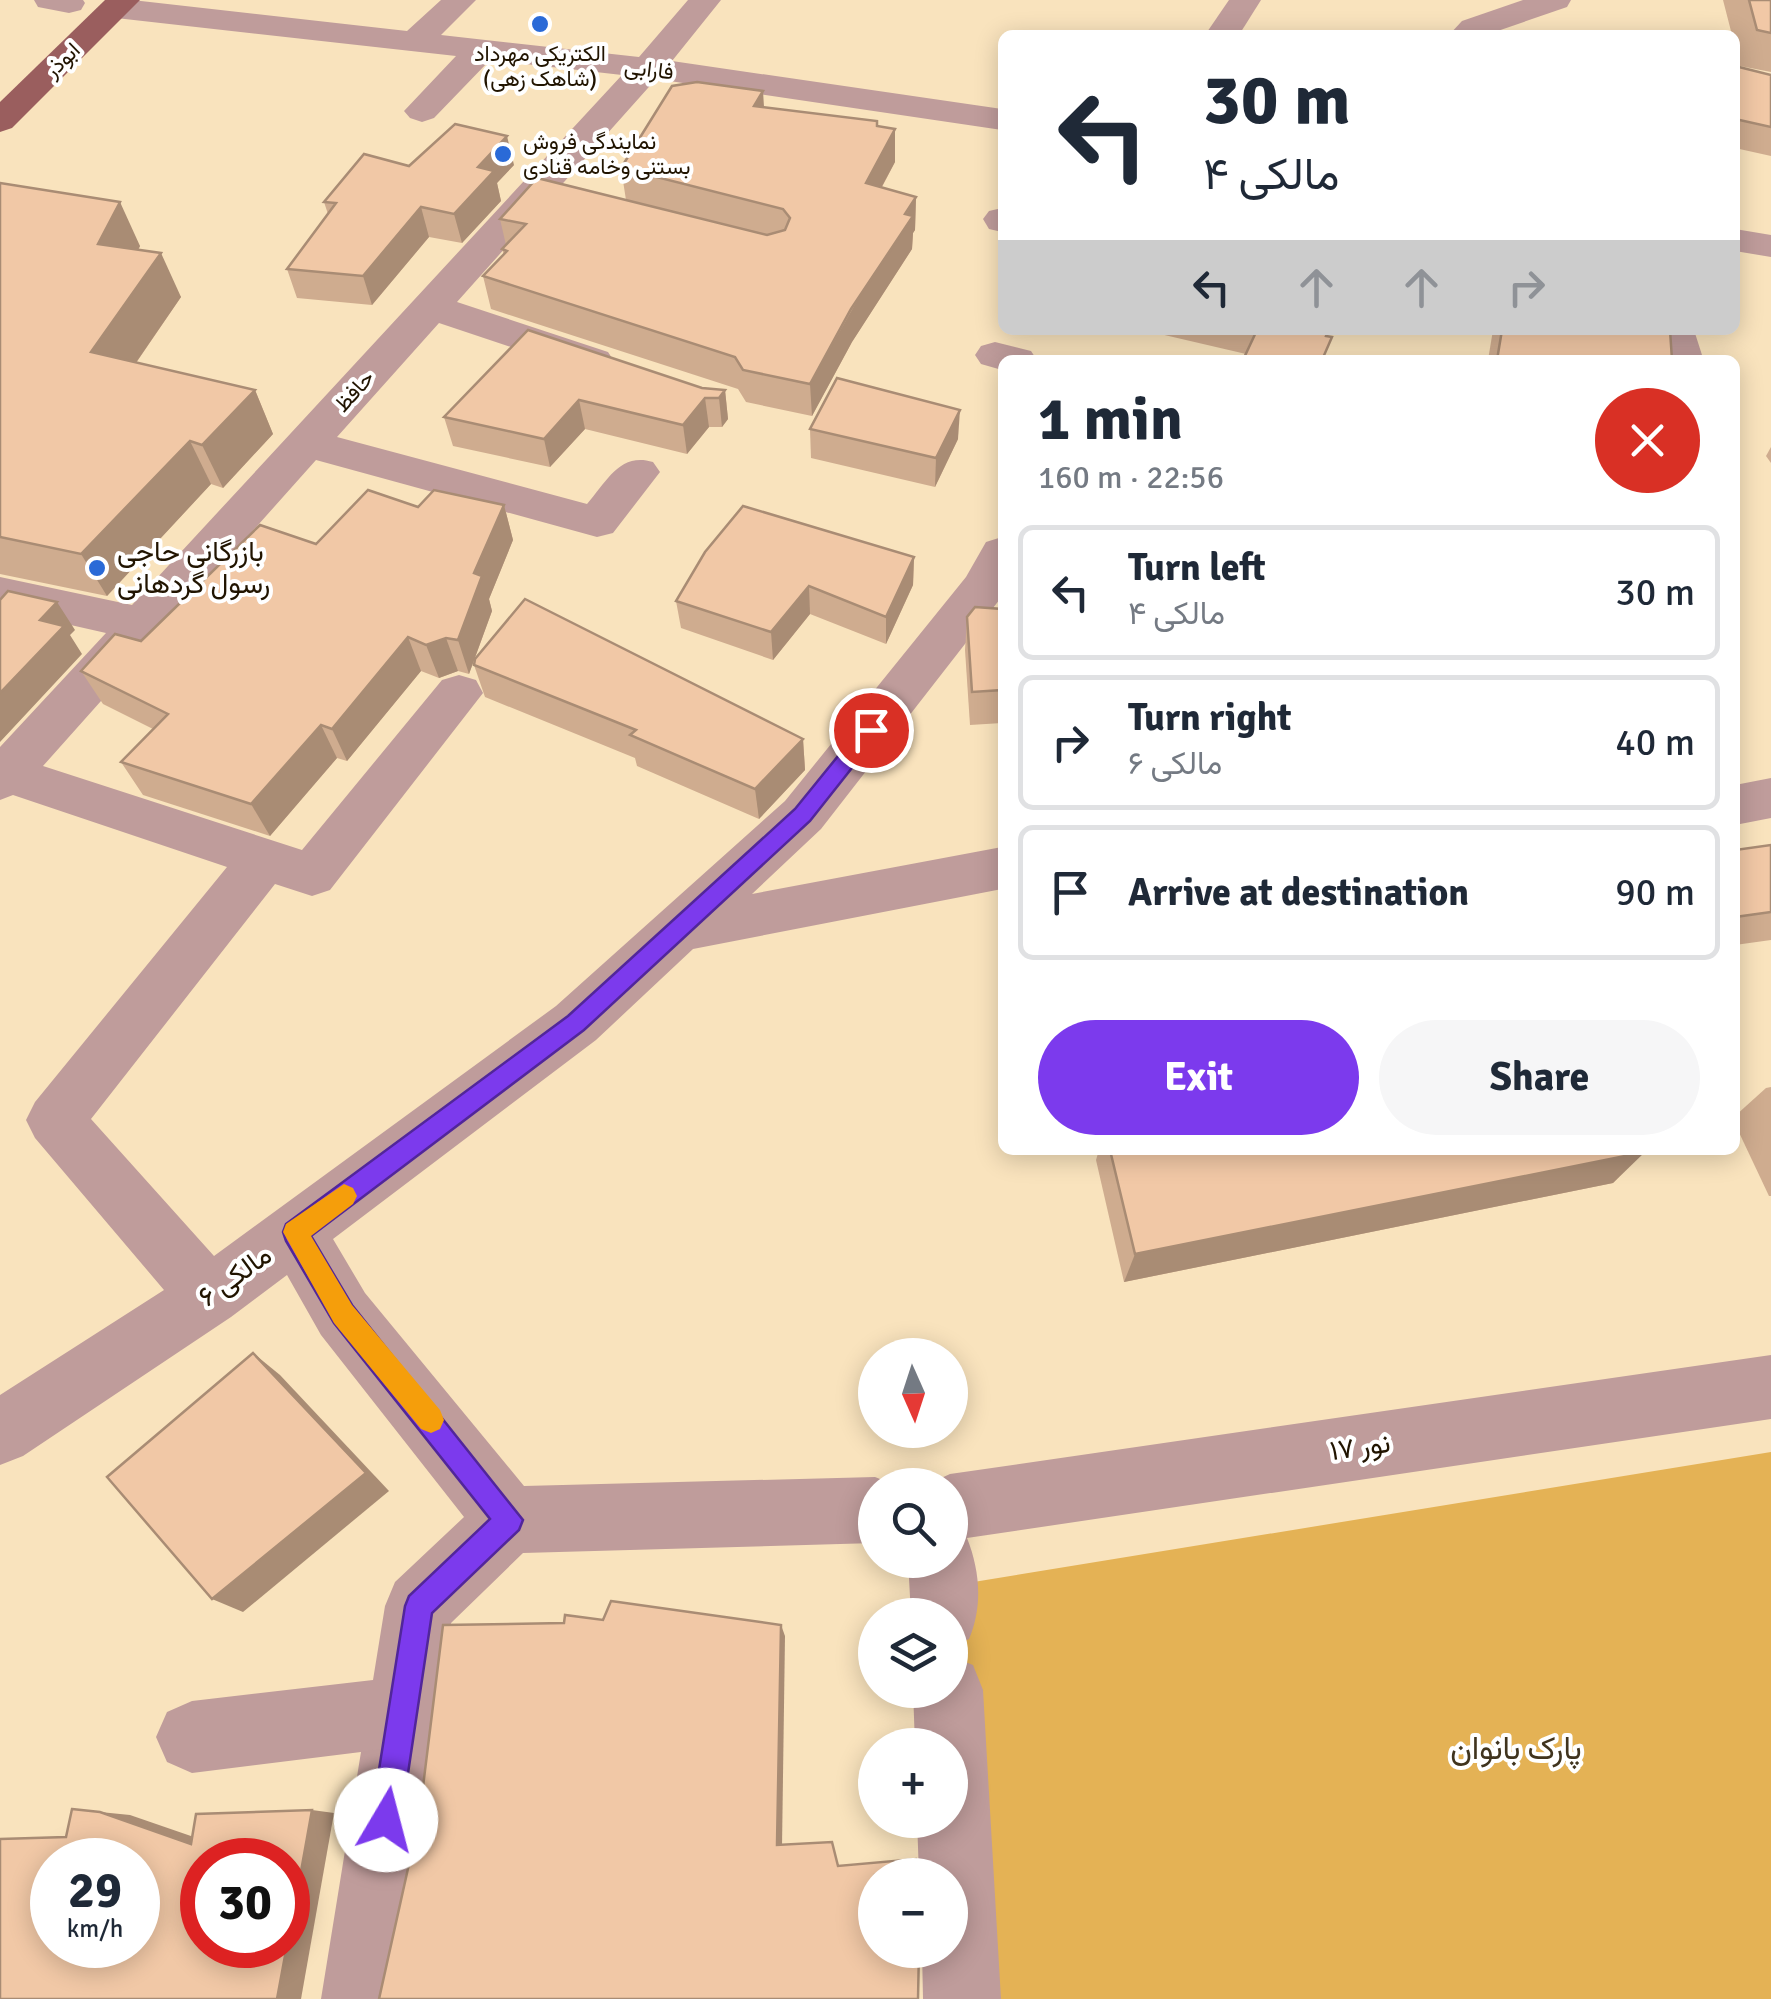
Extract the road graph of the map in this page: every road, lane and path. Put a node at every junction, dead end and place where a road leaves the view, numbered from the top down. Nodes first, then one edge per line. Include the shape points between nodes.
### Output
1 (460, 0) edge
2 (705, 0) edge
3 (1245, 0) edge
4 (1555, 0) edge
5 (120, 4) edge
6 (1225, 30) edge
7 (1472, 30) edge
8 (414, 42) junction
9 (481, 50) junction
10 (648, 68) junction
11 (422, 111) dead end
12 (998, 118) edge
13 (0, 121) edge
14 (1740, 241) edge
15 (1771, 246) edge
16 (431, 307) junction
17 (631, 373) edge
18 (307, 443) junction
19 (638, 472) dead end
20 (998, 561) edge
21 (0, 593) edge
22 (982, 618) edge
23 (142, 624) junction
24 (458, 694) dead end
25 (3, 777) edge
26 (1771, 798) edge
27 (1740, 804) edge
28 (264, 859) junction
29 (998, 869) edge
30 (677, 930) junction
31 (295, 1232) junction
32 (209, 1296) junction
33 (1771, 1386) edge
34 (0, 1433) edge
35 (968, 1504) edge
36 (858, 1510) edge
37 (509, 1520) junction
38 (949, 1708) edge
39 (402, 1712) junction
40 (192, 1738) dead end
41 (360, 1999) edge
42 (962, 1999) edge

1 - 8 street
2 - 10 street, حافظ
3 - 6 street
4 - 7 street
5 - 8 street, فارابی
5 - 13 main road, ابوذر
8 - 9 street, فارابی
9 - 10 street, فارابی
9 - 11 street
10 - 12 street, فارابی
10 - 16 street, حافظ via 554,196
14 - 15 street
16 - 17 street
16 - 18 street, حافظ
18 - 19 street via 597,522
18 - 23 street, حافظ
20 - 22 street, مالکی ۶ via 984,587
21 - 23 street
22 - 30 street, مالکی ۶ via 803,815
23 - 25 street, حافظ
24 - 28 street via 312,874
25 - 28 street
26 - 27 street
28 - 32 street via 55,1120
29 - 30 street
30 - 31 street, مالکی ۶ via 576,1023
31 - 32 street, مالکی ۶
31 - 37 street via 343,1314
32 - 34 street, مالکی ۶
33 - 35 street, نور ۱۷
36 - 37 street
37 - 39 street via 419,1606
38 - 42 street
39 - 40 street
39 - 41 street

